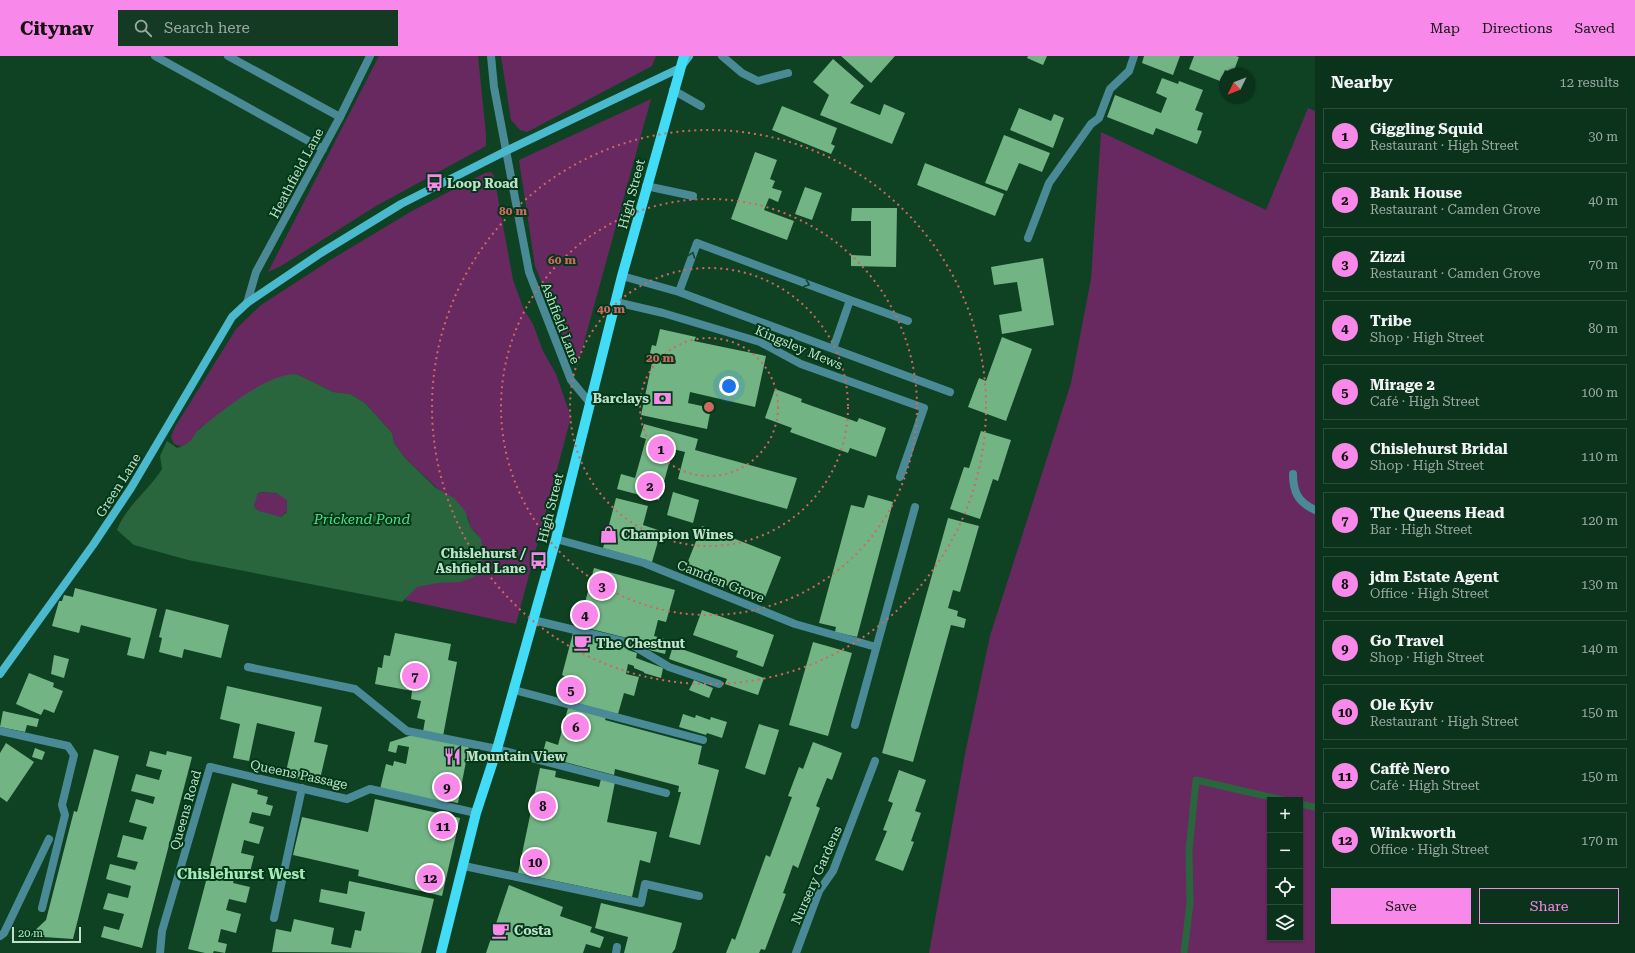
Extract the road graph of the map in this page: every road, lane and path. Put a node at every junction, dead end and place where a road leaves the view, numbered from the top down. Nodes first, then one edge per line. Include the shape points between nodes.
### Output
1 (154, 56) edge
2 (228, 56) edge
3 (370, 56) edge
4 (491, 56) edge
5 (684, 56) edge
6 (689, 56) edge
7 (722, 56) edge
8 (1134, 56) edge
9 (680, 68) junction
10 (788, 73) dead end
11 (674, 90) junction
12 (701, 106) dead end
13 (340, 117) junction
14 (322, 149) junction
15 (506, 151) junction
16 (646, 186) junction
17 (693, 196) dead end
18 (1028, 238) dead end
19 (622, 276) junction
20 (679, 292) junction
21 (850, 300) junction
22 (616, 302) junction
23 (247, 303) junction
24 (908, 321) dead end
25 (832, 348) junction
26 (950, 392) dead end
27 (590, 403) junction
28 (1293, 474) dead end
29 (900, 477) dead end
30 (915, 507) dead end
31 (1315, 510) edge
32 (556, 539) junction
33 (533, 620) junction
34 (876, 648) junction
35 (248, 667) dead end
36 (0, 674) edge
37 (719, 684) dead end
38 (514, 690) junction
39 (854, 725) dead end
40 (0, 731) edge
41 (703, 740) dead end
42 (497, 749) junction
43 (875, 761) dead end
44 (210, 767) joint
45 (302, 788) junction
46 (666, 793) dead end
47 (476, 813) junction
48 (50, 839) dead end
49 (464, 866) junction
50 (699, 896) dead end
51 (42, 908) dead end
52 (274, 918) dead end
53 (0, 936) edge
54 (160, 953) edge
55 (441, 953) edge
56 (796, 953) edge

1 - 14 street
2 - 13 street
3 - 13 street, Heathfield Lane
4 - 15 street, Ashfield Lane
5 - 9 main road, High Street
6 - 9 main road
7 - 10 street via 742,73 758,81
8 - 18 street via 1129,71 1110,89 1099,118 1049,183
9 - 11 main road, High Street
9 - 15 main road
11 - 12 street
11 - 16 main road, High Street
13 - 14 street, Heathfield Lane
14 - 23 street, Heathfield Lane via 256,272
15 - 23 main road via 401,204 321,253
15 - 27 street, Ashfield Lane via 529,272 571,380
16 - 17 street
16 - 19 main road, High Street
19 - 20 street
19 - 22 main road, High Street
20 -> 21 street via 697,244
20 - 25 street
21 - 24 street
21 - 25 street
22 - 27 main road, High Street
22 - 29 street, Kingsley Mews via 664,313 760,342 801,364 924,408
23 - 36 main road, Green Lane via 232,317 131,488
25 - 26 street
27 - 32 main road, High Street
28 - 31 street via 1295,492 1304,504
30 - 34 street
32 - 33 main road, High Street
32 - 34 street, Camden Grove via 644,563 795,624
33 - 37 street via 629,643 669,667
33 - 38 main road, High Street
34 - 39 street
35 - 42 street via 355,688 407,731
38 - 41 street
38 - 42 main road, High Street
40 - 51 street via 68,746 74,755 62,805 65,816
42 - 46 street
42 - 47 main road, High Street
43 - 56 street, Nursery Gardens via 833,871 819,891
44 - 45 street, Queens Passage
44 - 54 street, Queens Road via 162,931
45 - 47 street, Queens Passage via 347,799 370,789
45 - 52 street
47 - 49 main road, High Street
48 - 53 street via 4,933
49 - 50 street via 641,903 645,884
49 - 55 main road, High Street

